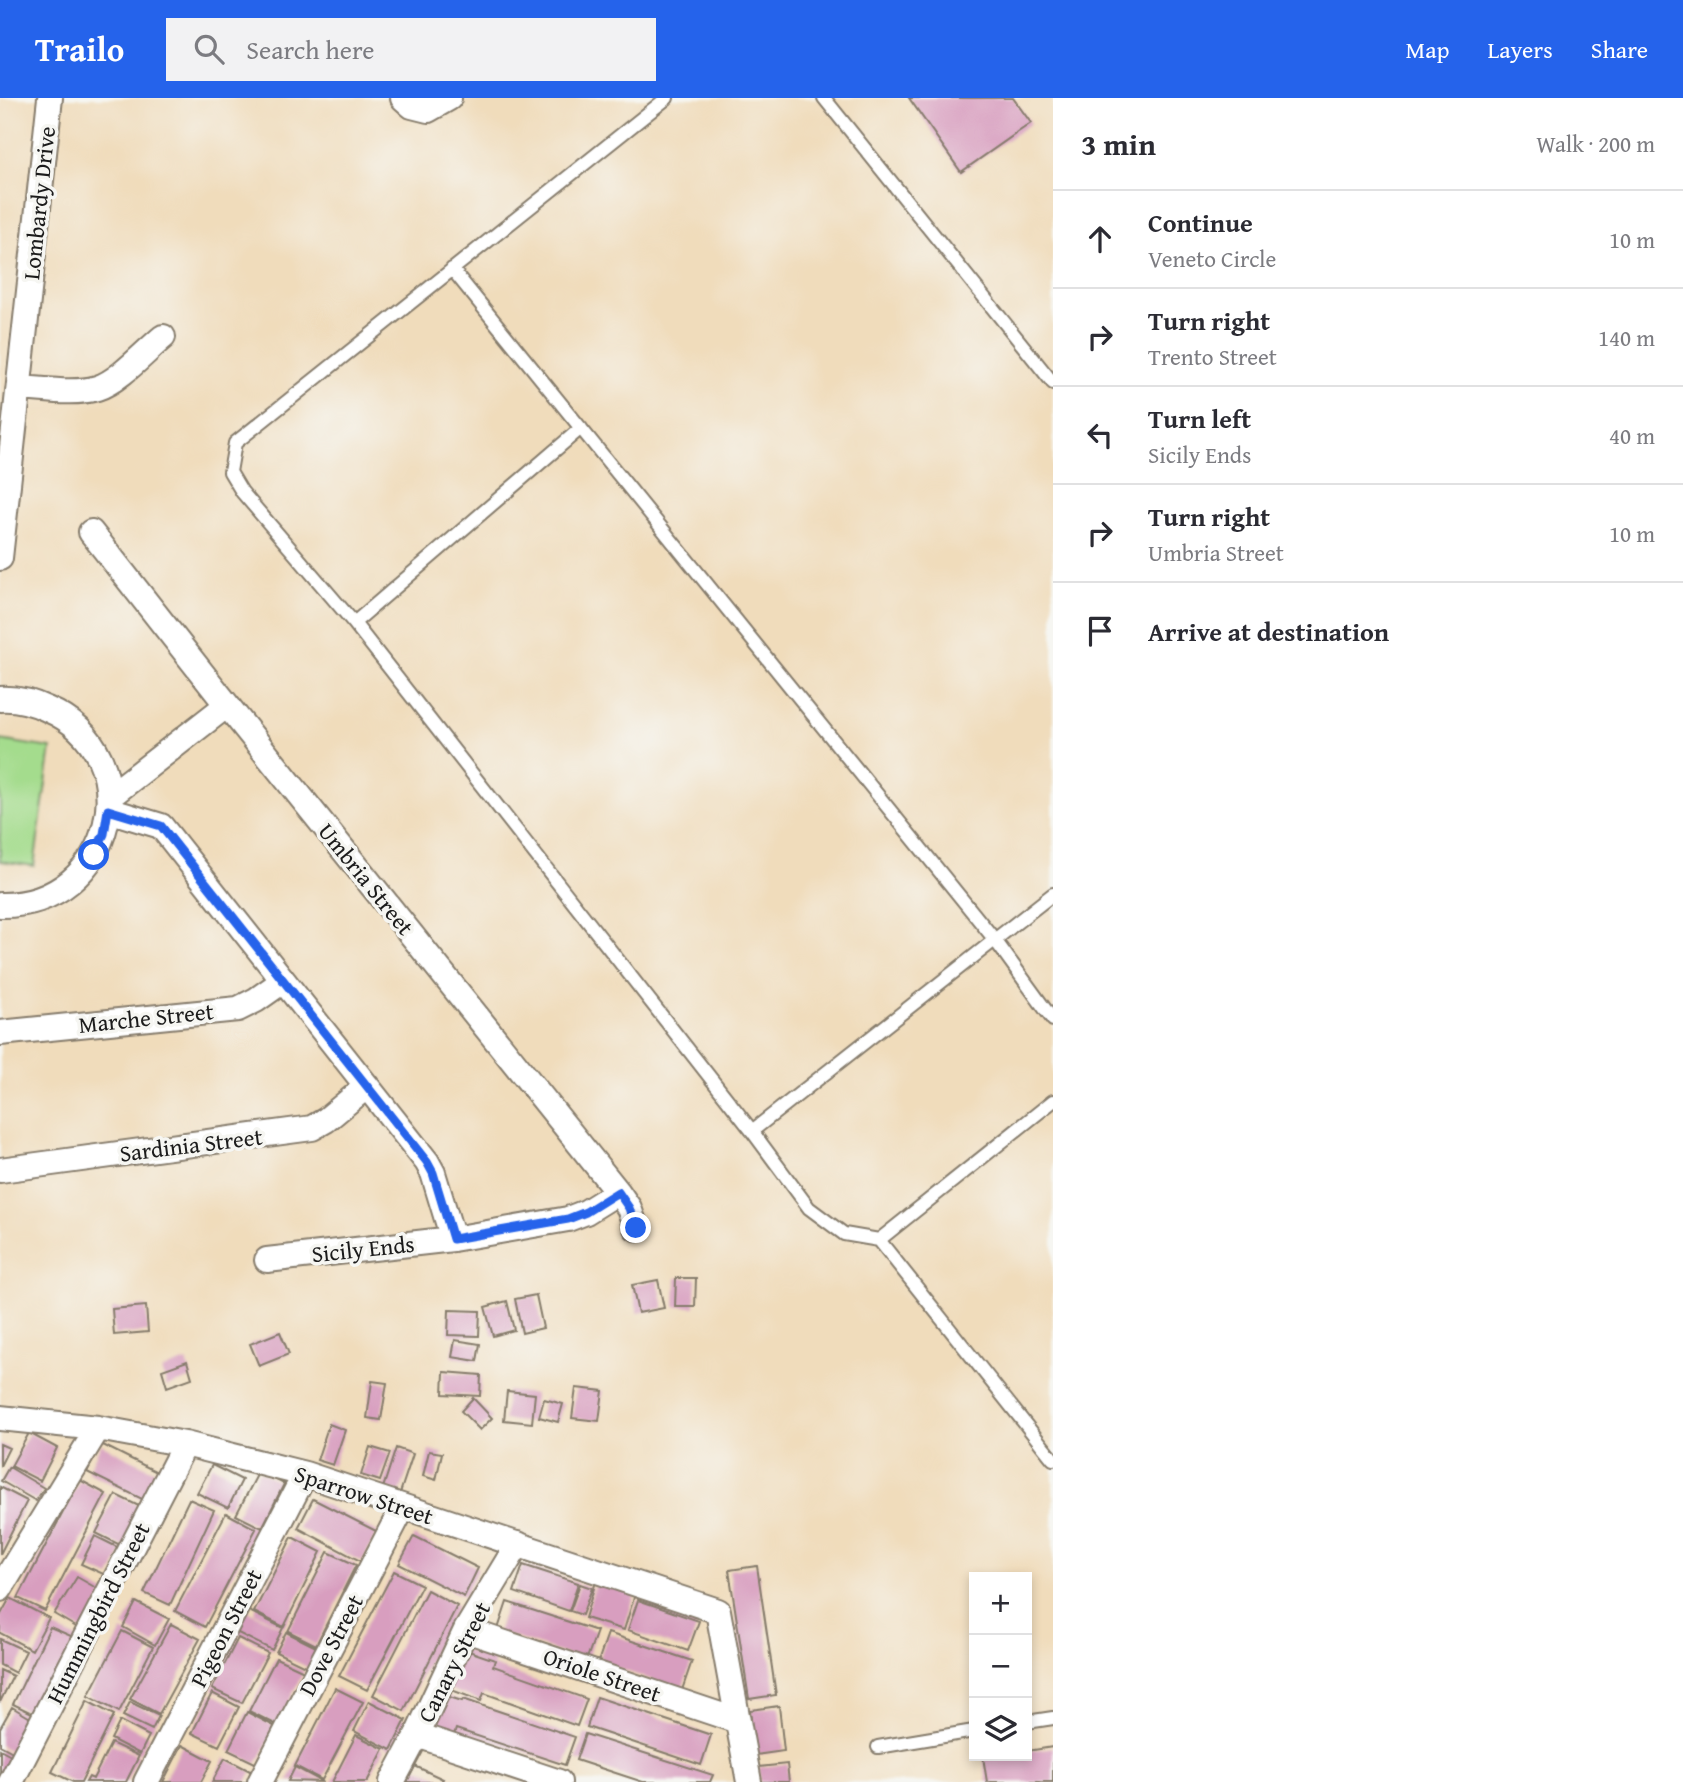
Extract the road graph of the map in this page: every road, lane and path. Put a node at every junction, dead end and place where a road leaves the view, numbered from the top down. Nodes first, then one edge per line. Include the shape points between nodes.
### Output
1 (50, 98) edge
2 (403, 98) edge
3 (449, 98) edge
4 (667, 98) edge
5 (824, 98) edge
6 (452, 269) junction
7 (163, 337) dead end
8 (1053, 383) edge
9 (19, 388) junction
10 (581, 428) junction
11 (91, 532) dead end
12 (0, 558) edge
13 (354, 623) junction
14 (0, 699) edge
15 (227, 705) junction
16 (109, 803) junction
17 (1053, 894) edge
18 (0, 905) edge
19 (995, 940) junction
20 (283, 981) junction
21 (1053, 1020) edge
22 (0, 1032) edge
23 (367, 1086) junction
24 (1053, 1101) edge
25 (752, 1131) junction
26 (0, 1170) edge
27 (618, 1192) junction
28 (636, 1228) dead end
29 (453, 1239) junction
30 (879, 1240) junction
31 (267, 1260) dead end
32 (0, 1418) edge
33 (98, 1427) junction
34 (185, 1444) junction
35 (1053, 1459) edge
36 (305, 1474) junction
37 (403, 1507) junction
38 (518, 1544) junction
39 (0, 1590) edge
40 (466, 1630) junction
41 (1053, 1718) edge
42 (738, 1721) junction
43 (1032, 1721) edge
44 (969, 1732) edge
45 (417, 1735) junction
46 (878, 1747) dead end
47 (520, 1777) edge
48 (11, 1782) edge
49 (146, 1782) edge
50 (260, 1782) edge
51 (392, 1782) edge
52 (559, 1782) edge
53 (748, 1782) edge

1 - 9 street, Lombardy Drive
2 - 3 street via 428,110
4 - 6 lane
5 - 8 lane
6 - 10 lane
6 - 13 lane via 234,443 230,472 242,492
7 - 9 street via 99,388
9 - 12 street, Lombardy Drive
10 - 13 lane
10 - 19 lane
11 - 15 street, Umbria Street
13 - 25 lane
14 - 16 street via 33,702 77,728 99,760
15 - 16 street
15 - 27 street, Umbria Street
16 - 18 street via 104,834 79,875 38,901
16 - 20 street via 161,826
17 - 19 lane
19 - 21 lane
19 - 25 lane
20 - 22 street, Marche Street via 238,1009
20 - 23 street
23 - 26 street, Sardinia Street via 312,1128
23 - 29 street via 433,1173
24 - 30 lane
25 - 30 lane via 809,1208 844,1234
27 - 28 street, Umbria Street
27 - 29 street, Sicily Ends via 568,1219
29 - 31 street, Sicily Ends
30 - 35 lane
32 - 33 street, Sparrow Street
33 - 34 street, Sparrow Street
33 - 39 street
34 - 36 street, Sparrow Street
34 - 48 street, Hummingbird Street
36 - 37 street, Sparrow Street
36 - 49 street, Pigeon Street
37 - 38 street, Sparrow Street
37 - 50 street, Dove Street
38 - 40 street, Canary Street
38 - 42 street, Sparrow Street via 718,1611
40 - 42 street, Oriole Street
40 - 45 street, Canary Street
41 - 43 lane
42 - 53 street
44 - 46 lane
45 - 47 street
45 - 51 street, Canary Street
47 - 52 street

